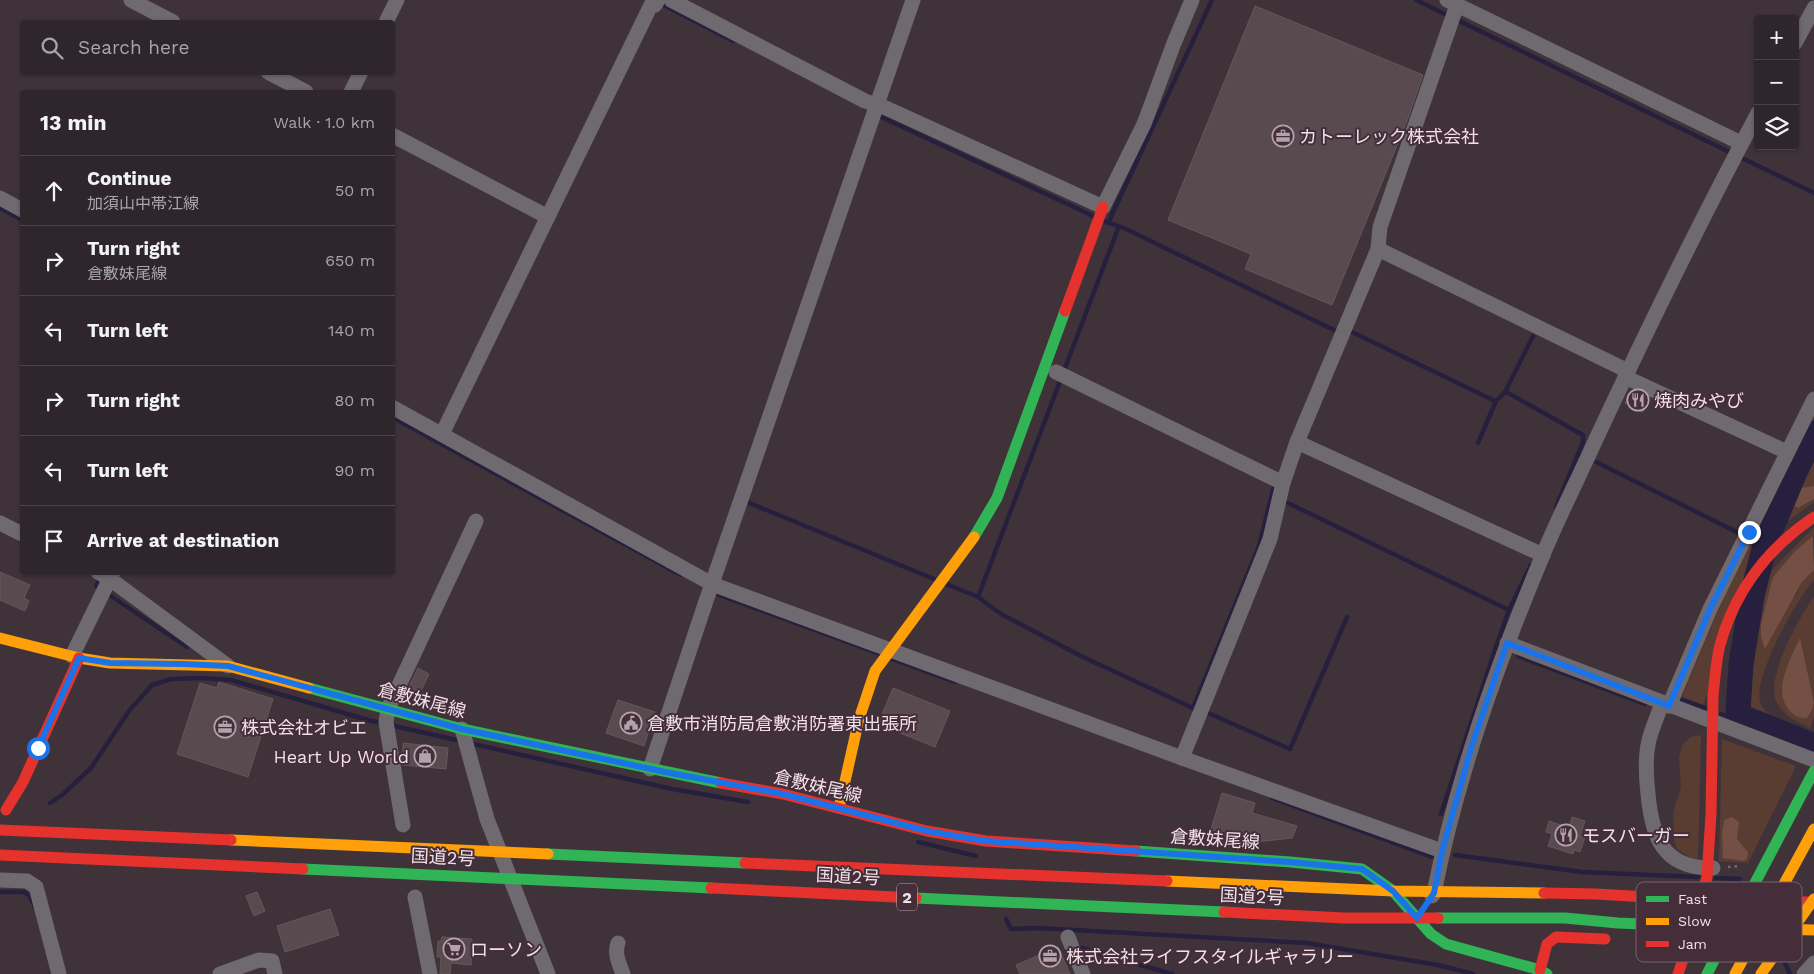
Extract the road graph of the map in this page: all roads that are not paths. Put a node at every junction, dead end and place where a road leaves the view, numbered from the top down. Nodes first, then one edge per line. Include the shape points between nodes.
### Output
1 (131, 0) edge
2 (397, 0) edge
3 (671, 0) edge
4 (913, 0) edge
5 (1192, 0) edge
6 (656, 2) edge
7 (1814, 8) edge
8 (1453, 9) edge
9 (169, 20) edge
10 (387, 20) edge
11 (1799, 36) edge
12 (274, 75) edge
13 (360, 75) edge
14 (302, 90) edge
15 (352, 90) edge
16 (879, 109) junction
17 (1754, 121) edge
18 (395, 137) edge
19 (1738, 151) junction
20 (0, 198) edge
21 (1104, 207) junction
22 (20, 209) edge
23 (548, 217) junction
24 (1378, 249) junction
25 (1059, 373) dead end
26 (1627, 374) junction
27 (1814, 399) edge
28 (395, 409) edge
29 (442, 434) junction
30 (1298, 442) junction
31 (1787, 452) junction
32 (1278, 480) junction
33 (1814, 517) edge
34 (476, 521) dead end
35 (0, 522) edge
36 (20, 533) edge
37 (1539, 553) junction
38 (104, 579) edge
39 (710, 589) junction
40 (0, 638) edge
41 (1507, 643) junction
42 (889, 651) junction
43 (75, 657) junction
44 (228, 666) junction
45 (1666, 705) junction
46 (387, 721) junction
47 (465, 737) junction
48 (1182, 758) junction
49 (1814, 760) edge
50 (650, 769) junction
51 (1814, 771) edge
52 (839, 808) junction
53 (6, 810) dead end
54 (403, 825) dead end
55 (0, 830) edge
56 (1814, 830) edge
57 (500, 851) junction
58 (1442, 851) junction
59 (0, 855) edge
60 (509, 878) junction
61 (0, 880) edge
62 (1705, 882) edge
63 (1718, 882) edge
64 (1755, 882) edge
65 (1785, 882) edge
66 (1393, 891) junction
67 (1434, 893) junction
68 (1636, 896) edge
69 (415, 897) dead end
70 (1814, 900) edge
71 (1802, 917) edge
72 (1417, 918) junction
73 (1636, 924) edge
74 (1068, 937) dead end
75 (1620, 939) dead end
76 (618, 943) dead end
77 (1682, 962) edge
78 (1713, 962) edge
79 (1742, 962) edge
80 (1770, 962) edge
81 (1814, 963) edge
82 (1543, 972) edge
83 (59, 974) edge
84 (220, 974) edge
85 (275, 974) edge
86 (430, 974) edge
87 (548, 974) edge
88 (623, 974) edge
89 (1083, 974) edge
90 (1678, 974) edge
91 (1707, 974) edge
92 (1735, 974) edge
93 (1761, 974) edge
94 (1804, 974) edge

1 - 9 street
2 - 10 street
3 - 16 street
4 - 16 street
5 - 21 street via 1144,124
6 - 23 street via 651,5
7 - 11 street
8 - 19 street
8 - 24 street via 1380,227
12 - 14 street
13 - 15 street
16 - 21 street
16 - 39 street
17 - 19 street
18 - 23 street
19 - 26 street
20 - 22 street
21 - 42 main road via 997,498 979,530
23 - 29 street
24 - 26 street
24 - 30 street
25 - 32 street
26 - 31 street
26 - 37 street
27 - 31 street
28 - 29 street
29 - 39 street
30 - 32 street
30 - 37 street
31 - 45 street
32 - 48 street via 1270,539
33 - 62 main road, bridge via 1781,541 1754,573 1733,609 1720,644 1713,695 1711,814
34 - 46 street
35 - 36 street
37 - 41 street
38 - 43 street
38 - 44 street
39 - 42 street
39 - 50 street
40 - 43 main road, 倉敷妹尾線
41 - 45 street
41 - 58 street via 1472,745
42 - 48 street
42 - 52 main road via 875,670 859,718
43 - 44 main road, 倉敷妹尾線 via 110,663
43 - 53 main road via 23,782
44 - 46 main road, 倉敷妹尾線
45 - 49 street
45 - 63 street via 1648,740 1646,773 1654,829 1667,852 1678,860 1689,866 1719,868
46 - 47 main road, 倉敷妹尾線
46 - 54 street
47 - 50 main road, 倉敷妹尾線
47 - 57 street via 487,819
48 - 58 street
50 - 52 main road, 倉敷妹尾線
51 - 64 main road, bridge
52 - 66 main road, 倉敷妹尾線 via 927,831 986,841 1362,869
55 - 57 main road, 国道2号 / 2
56 - 65 main road, bridge
57 - 60 street
57 - 66 main road, 国道2号 / 2
58 - 67 street
59 - 60 main road, 国道2号 / 2
60 - 72 main road, 国道2号 / 2 via 1344,918
60 - 87 street
61 - 83 street via 27,881 36,887
66 - 67 main road, 国道2号 / 2
66 - 72 main road, 倉敷妹尾線
67 - 68 main road, 国道2号 / 2
67 - 72 street
69 - 86 street
70 - 71 main road, bridge
72 - 73 main road, 国道2号 / 2 via 1564,918
72 - 82 main road, 倉敷妹尾線 via 1431,934 1446,944
74 - 89 street
75 - 82 main road via 1556,937 1547,944
76 - 88 street via 616,956
77 - 90 main road, bridge
78 - 91 main road, bridge
79 - 92 main road, bridge
80 - 93 main road, bridge
81 - 94 street
84 - 85 street via 259,960 272,960

